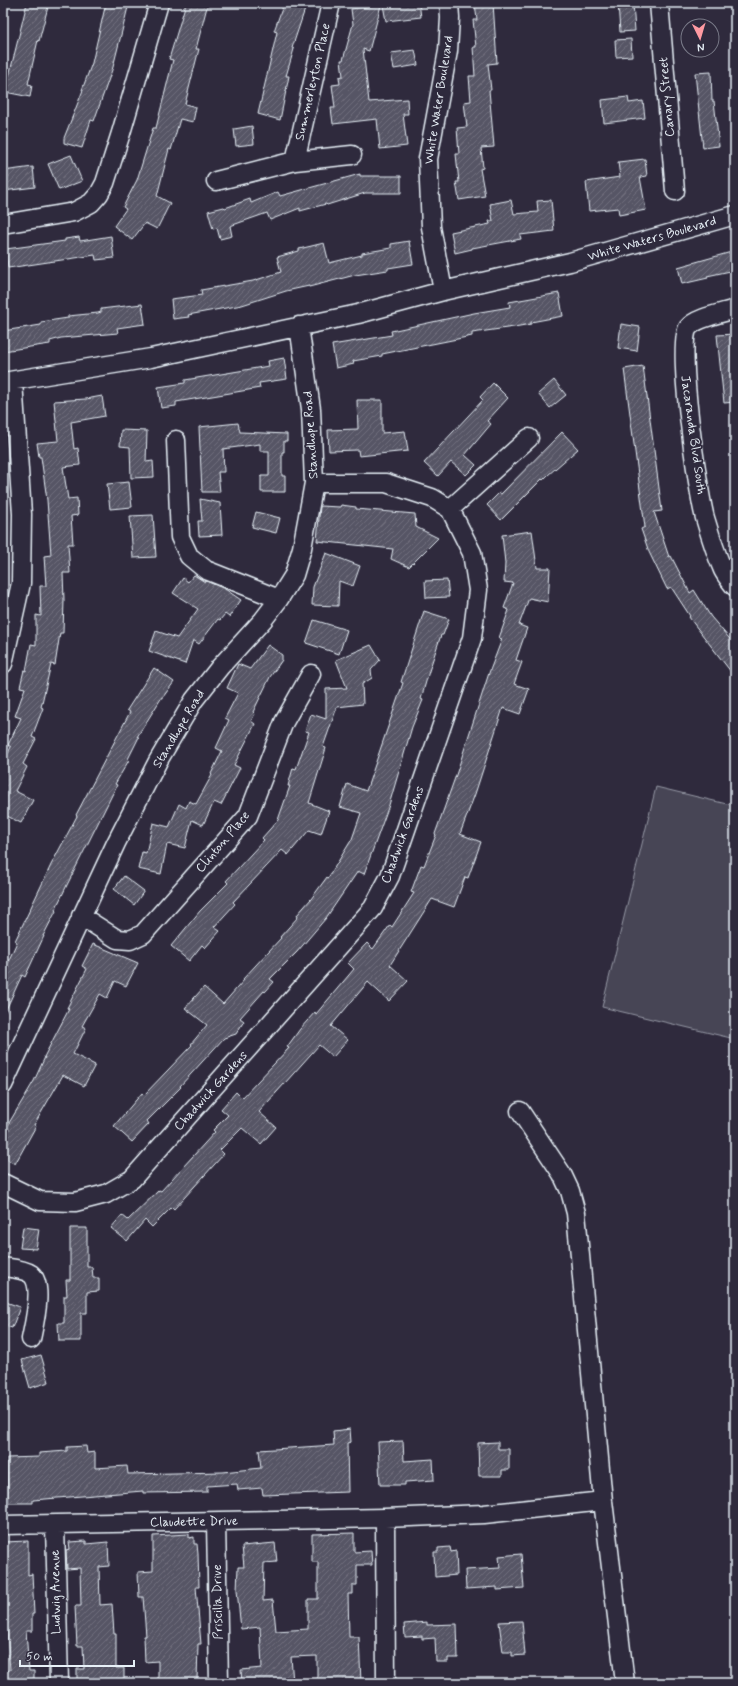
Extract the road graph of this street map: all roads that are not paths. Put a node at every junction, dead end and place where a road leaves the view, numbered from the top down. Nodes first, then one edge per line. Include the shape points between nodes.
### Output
1 (159, 3) edge
2 (331, 3) edge
3 (449, 3) edge
4 (659, 3) edge
5 (352, 155) dead end
6 (295, 161) junction
7 (216, 181) dead end
8 (675, 191) dead end
9 (735, 216) edge
10 (3, 224) edge
11 (443, 291) junction
12 (735, 309) edge
13 (299, 326) junction
14 (8, 382) edge
15 (529, 438) dead end
16 (176, 440) dead end
17 (314, 483) junction
18 (450, 509) junction
19 (735, 587) edge
20 (279, 598) junction
21 (3, 664) edge
22 (311, 674) dead end
23 (81, 916) junction
24 (3, 1086) edge
25 (520, 1111) dead end
26 (3, 1183) edge
27 (3, 1267) edge
28 (31, 1339) dead end
29 (604, 1501) junction
30 (385, 1518) junction
31 (216, 1522) junction
32 (3, 1525) edge
33 (55, 1525) junction
34 (59, 1683) edge
35 (219, 1683) edge
36 (386, 1683) edge
37 (625, 1683) edge

1 - 10 street via 121,133 99,194 91,203 74,212
2 - 6 street, Summerleyton Place
3 - 11 street, White Water Boulevard via 448,51 428,159 431,227
4 - 8 street, Canary Street
5 - 6 street
6 - 7 street
9 - 11 street, White Waters Boulevard via 570,262
11 - 13 street, White Waters Boulevard via 358,314
12 - 19 street, Jacaranda Blvd South via 699,320 688,328 683,344 691,431 705,517 723,571
13 - 14 street, White Waters Boulevard via 152,358
13 - 17 street, Standhope Road via 311,409
14 - 21 street via 22,514 21,583
15 - 18 street
16 - 20 street via 180,537 189,556 206,570
17 - 18 street via 386,483 432,498
17 - 20 street, Standhope Road via 302,548 294,575
18 - 26 street, Chadwick Gardens via 472,553 478,590 472,638 390,876 373,908 132,1179 106,1194 75,1202 40,1200
20 - 23 street, Standhope Road via 194,700 144,788
22 - 23 street, Clinton Place via 284,722 248,816 143,934 130,940 117,939
23 - 24 street, Standhope Road
25 - 29 street via 562,1174 576,1213
27 - 28 street via 31,1274 36,1284 38,1300
29 - 30 street, Claudette Drive via 484,1514
29 - 37 street
30 - 31 street, Claudette Drive
30 - 36 street
31 - 33 street, Claudette Drive
31 - 35 street, Priscilla Drive
32 - 33 street, Claudette Drive
33 - 34 street, Ludwig Avenue

